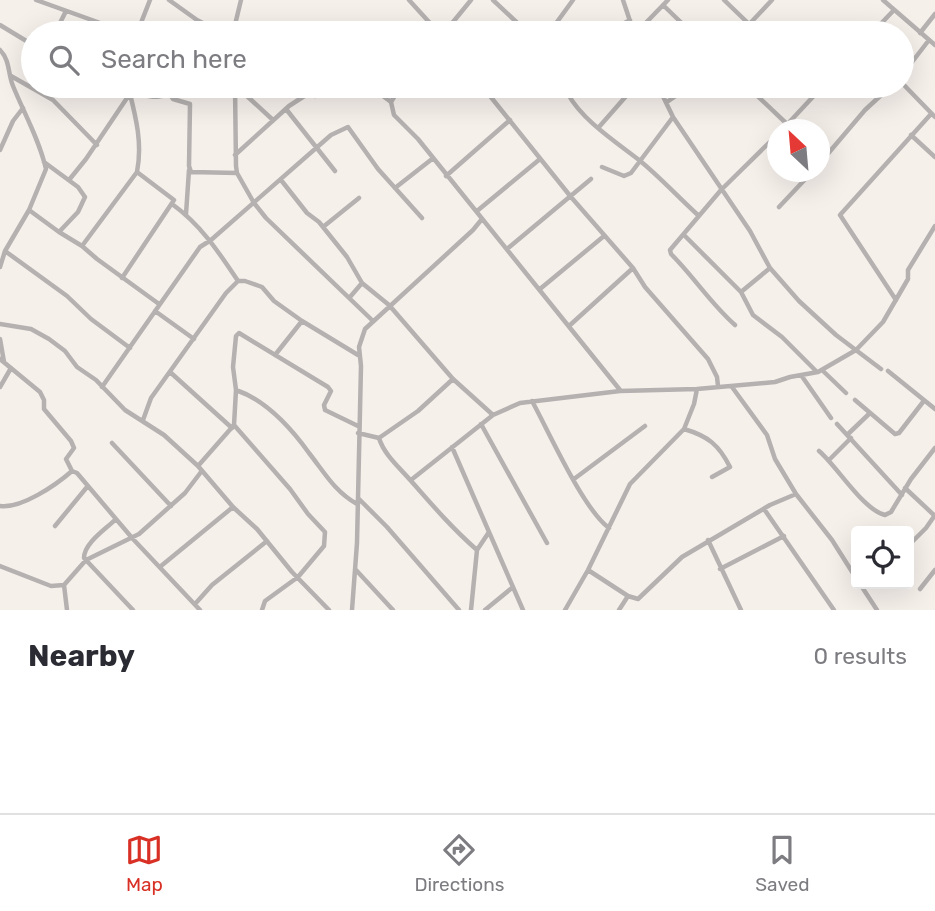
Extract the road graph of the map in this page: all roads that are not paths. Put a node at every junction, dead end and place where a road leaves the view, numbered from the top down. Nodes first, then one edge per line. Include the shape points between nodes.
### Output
1 (36, 0) edge
2 (150, 0) edge
3 (169, 0) edge
4 (241, 0) edge
5 (409, 0) edge
6 (471, 0) edge
7 (493, 0) edge
8 (573, 0) edge
9 (623, 0) edge
10 (668, 0) edge
11 (724, 0) edge
12 (772, 0) edge
13 (883, 0) edge
14 (663, 5) junction
15 (894, 10) junction
16 (66, 11) junction
17 (935, 14) edge
18 (197, 20) edge
19 (630, 20) edge
20 (61, 21) edge
21 (94, 21) edge
22 (142, 21) edge
23 (236, 21) edge
24 (428, 21) edge
25 (454, 21) edge
26 (515, 21) edge
27 (558, 21) edge
28 (647, 21) edge
29 (680, 21) edge
30 (746, 21) edge
31 (754, 21) edge
32 (883, 21) edge
33 (906, 21) edge
34 (0, 26) edge
35 (914, 28) edge
36 (920, 33) junction
37 (21, 38) edge
38 (929, 40) junction
39 (935, 45) edge
40 (0, 50) edge
41 (914, 59) edge
42 (10, 76) junction
43 (21, 82) edge
44 (914, 96) edge
45 (49, 98) edge
46 (124, 98) edge
47 (131, 98) edge
48 (172, 98) edge
49 (236, 98) edge
50 (249, 98) edge
51 (302, 98) edge
52 (386, 98) edge
53 (394, 98) edge
54 (492, 98) edge
55 (570, 98) edge
56 (624, 98) edge
57 (665, 98) edge
58 (673, 98) edge
59 (760, 98) edge
60 (811, 98) edge
61 (878, 98) edge
62 (391, 102) junction
63 (667, 102) junction
64 (23, 107) junction
65 (286, 109) junction
66 (933, 116) edge
67 (673, 117) junction
68 (782, 119) edge
69 (792, 119) edge
70 (274, 120) junction
71 (510, 120) junction
72 (599, 127) junction
73 (911, 135) junction
74 (97, 145) junction
75 (767, 145) edge
76 (318, 147) junction
77 (0, 149) edge
78 (830, 151) edge
79 (234, 155) junction
80 (935, 157) edge
81 (432, 159) junction
82 (540, 159) junction
83 (640, 161) junction
84 (44, 162) junction
85 (602, 167) dead end
86 (190, 169) junction
87 (137, 172) junction
88 (335, 172) dead end
89 (237, 173) junction
90 (446, 176) junction
91 (591, 179) dead end
92 (69, 180) junction
93 (281, 180) junction
94 (803, 182) edge
95 (395, 188) junction
96 (721, 190) junction
97 (571, 197) junction
98 (359, 198) dead end
99 (254, 203) junction
100 (172, 204) junction
101 (779, 207) dead end
102 (29, 209) junction
103 (477, 211) junction
104 (186, 214) junction
105 (699, 216) junction
106 (422, 218) dead end
107 (482, 219) junction
108 (935, 226) edge
109 (323, 227) junction
110 (59, 232) junction
111 (684, 235) junction
112 (604, 236) junction
113 (211, 240) junction
114 (82, 246) junction
115 (507, 249) junction
116 (5, 251) junction
117 (1, 257) edge
118 (0, 267) edge
119 (633, 268) junction
120 (770, 268) junction
121 (122, 278) junction
122 (238, 281) junction
123 (362, 283) junction
124 (540, 289) junction
125 (741, 292) junction
126 (349, 297) junction
127 (896, 300) junction
128 (159, 304) junction
129 (389, 305) junction
130 (155, 311) junction
131 (302, 321) junction
132 (373, 321) junction
133 (0, 324) edge
134 (735, 325) dead end
135 (569, 326) junction
136 (0, 339) edge
137 (194, 340) junction
138 (130, 348) junction
139 (856, 350) junction
140 (275, 355) junction
141 (359, 355) junction
142 (2, 361) edge
143 (11, 368) junction
144 (881, 369) dead end
145 (820, 371) junction
146 (888, 371) dead end
147 (170, 372) junction
148 (801, 376) junction
149 (453, 379) junction
150 (718, 386) junction
151 (0, 387) edge
152 (102, 387) junction
153 (732, 387) junction
154 (697, 389) junction
155 (236, 390) junction
156 (620, 391) junction
157 (846, 393) dead end
158 (532, 400) junction
159 (855, 400) dead end
160 (923, 402) junction
161 (935, 410) edge
162 (870, 413) junction
163 (493, 415) junction
164 (831, 418) dead end
165 (143, 420) junction
166 (481, 424) junction
167 (837, 424) dead end
168 (233, 426) junction
169 (645, 426) dead end
170 (684, 429) junction
171 (358, 430) junction
172 (849, 436) junction
173 (379, 438) junction
174 (113, 443) dead end
175 (452, 447) junction
176 (935, 448) edge
177 (819, 451) dead end
178 (829, 460) junction
179 (200, 469) junction
180 (72, 471) junction
181 (712, 477) dead end
182 (574, 479) junction
183 (411, 480) junction
184 (87, 487) junction
185 (905, 488) junction
186 (796, 494) junction
187 (902, 495) junction
188 (357, 501) junction
189 (0, 506) edge
190 (171, 506) junction
191 (233, 507) junction
192 (764, 509) junction
193 (935, 516) edge
194 (116, 519) junction
195 (55, 526) dead end
196 (609, 528) junction
197 (489, 531) junction
198 (784, 536) junction
199 (133, 539) junction
200 (708, 540) junction
201 (914, 540) edge
202 (267, 541) junction
203 (547, 543) dead end
204 (477, 550) junction
205 (86, 561) junction
206 (0, 566) edge
207 (161, 566) junction
208 (355, 569) junction
209 (720, 569) junction
210 (588, 570) junction
211 (851, 570) edge
212 (935, 570) edge
213 (298, 577) junction
214 (64, 585) junction
215 (513, 586) junction
216 (863, 589) edge
217 (920, 589) dead end
218 (628, 596) junction
219 (195, 604) junction
220 (66, 610) edge
221 (133, 610) edge
222 (200, 610) edge
223 (262, 610) edge
224 (329, 610) edge
225 (352, 610) edge
226 (393, 610) edge
227 (458, 610) edge
228 (471, 610) edge
229 (485, 610) edge
230 (523, 610) edge
231 (565, 610) edge
232 (620, 610) edge
233 (741, 610) edge
234 (834, 610) edge
235 (877, 610) edge

1 - 16 street
2 - 22 street
3 - 18 street
4 - 23 street
5 - 24 street
6 - 25 street
7 - 26 street
8 - 27 street
9 - 19 street
10 - 14 street
11 - 30 street
12 - 31 street
13 - 15 street
14 - 28 street
14 - 29 street
15 - 32 street
15 - 33 street
16 - 20 street
16 - 21 street
17 - 36 street
34 - 37 street
35 - 36 street
36 - 38 street
38 - 39 street
38 - 41 street
40 - 42 street
42 - 43 street
42 - 64 street
44 - 66 street
45 - 74 street
46 - 74 street
47 - 87 street via 139,142
48 - 86 street via 190,104
49 - 79 street
50 - 70 street
51 - 65 street
52 - 62 street
53 - 62 street
54 - 71 street
55 - 72 street
56 - 72 street
57 - 63 street
58 - 63 street
59 - 68 street
60 - 69 street
61 - 78 street
62 - 81 street via 394,115
63 - 67 street
64 - 77 street
64 - 84 street
65 - 70 street
65 - 76 street
66 - 73 street
67 - 83 street
67 - 96 street
70 - 79 street
71 - 82 street
71 - 90 street
72 - 83 street
73 - 80 street
73 - 127 street via 840,215
74 - 92 street
75 - 96 street
76 - 88 street
76 - 93 street
76 - 95 street via 348,127
79 - 89 street
81 - 90 street
81 - 95 street
82 - 97 street
82 - 103 street
83 - 85 street via 624,176
83 - 105 street
84 - 92 street
84 - 102 street via 45,171
86 - 89 street
86 - 104 street
87 - 100 street via 173,199
87 - 114 street
89 - 99 street
90 - 103 street
91 - 97 street
92 - 110 street via 83,192 84,201
93 - 99 street
93 - 109 street
94 - 101 street
95 - 106 street
96 - 105 street
96 - 120 street
97 - 112 street
97 - 115 street
98 - 109 street
99 - 113 street
99 - 126 street
100 - 104 street
100 - 121 street
102 - 110 street
102 - 116 street
103 - 107 street
104 - 113 street
105 - 111 street
107 - 115 street
107 - 129 street
108 - 127 street
109 - 123 street
110 - 114 street
111 - 125 street
111 - 134 street via 671,254
112 - 119 street
112 - 124 street
113 - 122 street
113 - 128 street via 200,247
114 - 121 street
115 - 124 street
116 - 117 street
116 - 138 street
117 - 118 street
119 - 135 street
119 - 150 street via 708,359
120 - 125 street
120 - 139 street via 799,301
121 - 128 street
122 - 131 street via 262,287
122 - 137 street
123 - 126 street
123 - 129 street
124 - 135 street
125 - 145 street via 753,315
126 - 132 street
127 - 139 street via 883,322
128 - 130 street
129 - 132 street
129 - 149 street
130 - 137 street
130 - 138 street
131 - 140 street
131 - 141 street
132 - 141 street via 362,335
133 - 152 street via 30,329 49,339
135 - 156 street
136 - 142 street
137 - 147 street
138 - 152 street
139 - 144 street
139 - 145 street
140 - 155 street via 239,333 233,367
140 - 171 street via 328,387 325,410
141 - 171 street
142 - 143 street
143 - 151 street
143 - 180 street via 40,392 44,409 71,441 74,448 66,459
145 - 148 street
145 - 157 street
146 - 160 street
147 - 165 street via 151,398
147 - 168 street
148 - 153 street
148 - 164 street
149 - 163 street
149 - 173 street
150 - 153 street
150 - 154 street
152 - 165 street
153 - 186 street via 767,435
154 - 156 street
154 - 170 street
155 - 168 street
155 - 188 street via 268,408 344,497
156 - 158 street
158 - 163 street
158 - 182 street
159 - 162 street
160 - 161 street
160 - 162 street via 895,434
162 - 172 street
163 - 166 street
165 - 179 street
166 - 175 street
166 - 203 street
167 - 172 street
168 - 179 street
168 - 213 street via 325,532 324,546
169 - 182 street
170 - 181 street via 703,434 724,456 730,467
170 - 196 street via 630,484
171 - 173 street
171 - 188 street
172 - 178 street
172 - 187 street
173 - 183 street
174 - 190 street
175 - 183 street
175 - 197 street
176 - 185 street
177 - 178 street
178 - 187 street via 879,514 891,512
179 - 190 street
179 - 191 street
180 - 184 street
180 - 189 street via 14,506
182 - 196 street
183 - 204 street
184 - 194 street
184 - 195 street
185 - 187 street
185 - 193 street
186 - 192 street
186 - 211 street
188 - 208 street
188 - 227 street via 387,527
190 - 199 street
191 - 202 street
191 - 207 street
192 - 198 street
192 - 200 street
193 - 201 street
194 - 199 street
194 - 205 street via 87,547 83,553
196 - 210 street
197 - 204 street
197 - 215 street
198 - 209 street
198 - 234 street
199 - 205 street
199 - 207 street
200 - 209 street
200 - 218 street via 682,557 638,599
202 - 213 street
202 - 219 street
204 - 228 street
205 - 214 street
205 - 221 street
206 - 214 street via 51,586
207 - 219 street
208 - 225 street
208 - 226 street
209 - 233 street
210 - 218 street
210 - 231 street
212 - 217 street
213 - 223 street via 265,601
213 - 224 street
214 - 220 street
215 - 229 street
215 - 230 street
216 - 235 street
218 - 232 street
219 - 222 street

